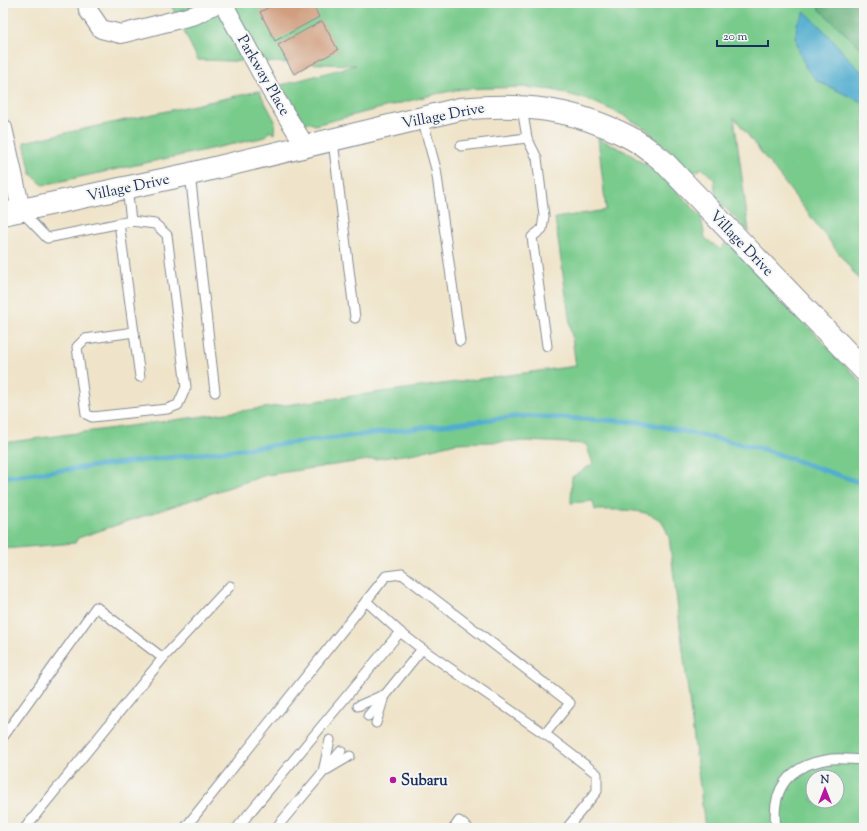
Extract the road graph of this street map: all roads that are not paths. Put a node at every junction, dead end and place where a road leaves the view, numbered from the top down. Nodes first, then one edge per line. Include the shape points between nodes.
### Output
1 (86, 3) edge
2 (218, 3) edge
3 (223, 3) edge
4 (522, 106) junction
5 (422, 117) junction
6 (3, 128) edge
7 (528, 138) junction
8 (333, 141) junction
9 (461, 146) dead end
10 (306, 147) junction
11 (190, 174) junction
12 (127, 187) junction
13 (12, 212) edge
14 (131, 221) junction
15 (119, 223) junction
16 (354, 318) dead end
17 (134, 332) junction
18 (460, 341) dead end
19 (547, 346) dead end
20 (864, 370) edge
21 (140, 377) dead end
22 (215, 392) dead end
23 (230, 586) dead end
24 (366, 601) junction
25 (400, 632) junction
26 (422, 649) junction
27 (163, 658) junction
28 (384, 695) junction
29 (358, 706) dead end
30 (368, 716) dead end
31 (376, 723) dead end
32 (545, 734) junction
33 (3, 737) edge
34 (330, 740) dead end
35 (341, 751) dead end
36 (350, 756) dead end
37 (864, 760) edge
38 (323, 772) junction
39 (25, 828) edge
40 (185, 828) edge
41 (237, 828) edge
42 (276, 828) edge
43 (454, 828) edge
44 (468, 828) edge
45 (568, 828) edge
46 (776, 828) edge

1 - 2 street via 101,29 121,34 195,15
3 - 10 street, Parkway Place via 271,91
4 - 5 street, Village Drive via 460,109
4 - 7 lane
4 - 20 street, Village Drive via 570,113 599,123 631,138 662,160
5 - 8 street, Village Drive
5 - 18 lane via 436,169
6 - 13 street
7 - 9 lane
7 - 19 lane via 537,158 544,216 542,229 532,237
8 - 10 street, Village Drive
8 - 16 lane
10 - 11 street, Village Drive
11 - 12 street, Village Drive
11 - 22 lane
12 - 13 street, Village Drive
12 - 14 lane
13 - 15 lane via 47,238
14 - 15 lane
14 - 17 lane via 156,224 167,235 186,387 178,405 167,409 92,417 86,414 77,347 85,339
15 - 17 lane
17 - 21 lane
23 - 27 lane
24 - 25 lane
24 - 32 lane via 386,576 402,574 570,703
24 - 40 lane
25 - 26 lane
25 - 41 lane
26 - 28 lane
26 - 32 lane
27 - 33 lane via 96,607
27 - 39 lane
28 - 29 lane
28 - 30 lane
28 - 31 lane
32 - 45 lane via 597,774 598,791
34 - 38 lane
35 - 38 lane
36 - 38 lane
37 - 46 lane via 826,760 794,771 780,788 774,817
38 - 42 lane
43 - 44 lane via 459,821

